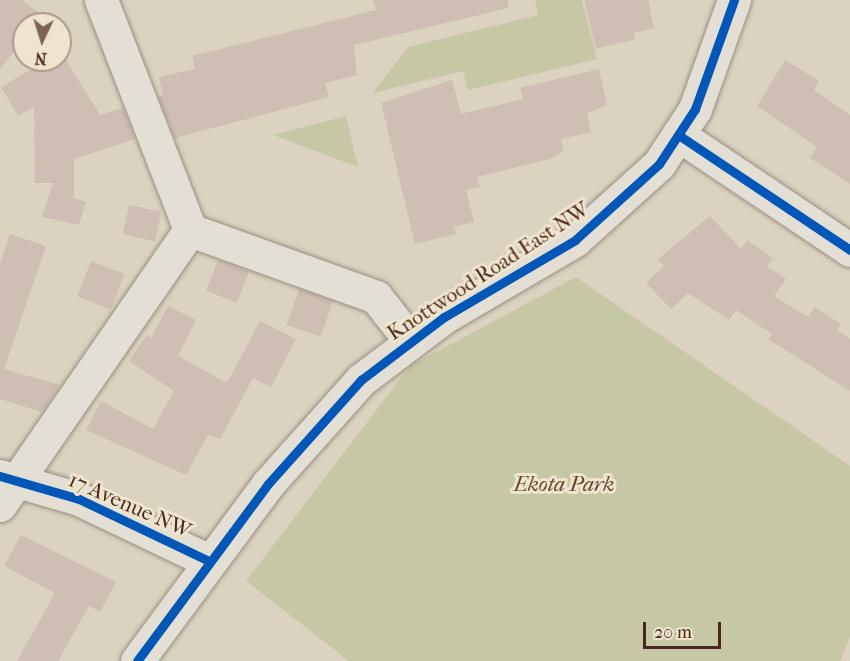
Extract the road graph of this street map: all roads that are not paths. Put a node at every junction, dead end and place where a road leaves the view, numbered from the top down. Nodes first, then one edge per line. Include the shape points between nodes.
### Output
1 (101, 0) edge
2 (734, 0) edge
3 (680, 136) junction
4 (190, 230) junction
5 (850, 250) edge
6 (410, 340) junction
7 (5, 487) edge
8 (209, 561) junction
9 (137, 661) edge

1 - 4 street
2 - 3 street, Knottwood Road East NW via 709,78
3 - 5 street
3 - 6 street, Knottwood Road East NW via 659,164 583,234
4 - 6 street via 376,297
4 - 7 street
6 - 8 street, Knottwood Road East NW via 327,414
7 - 8 street, 17 Avenue NW via 79,499
8 - 9 street, Knottwood Road East NW

